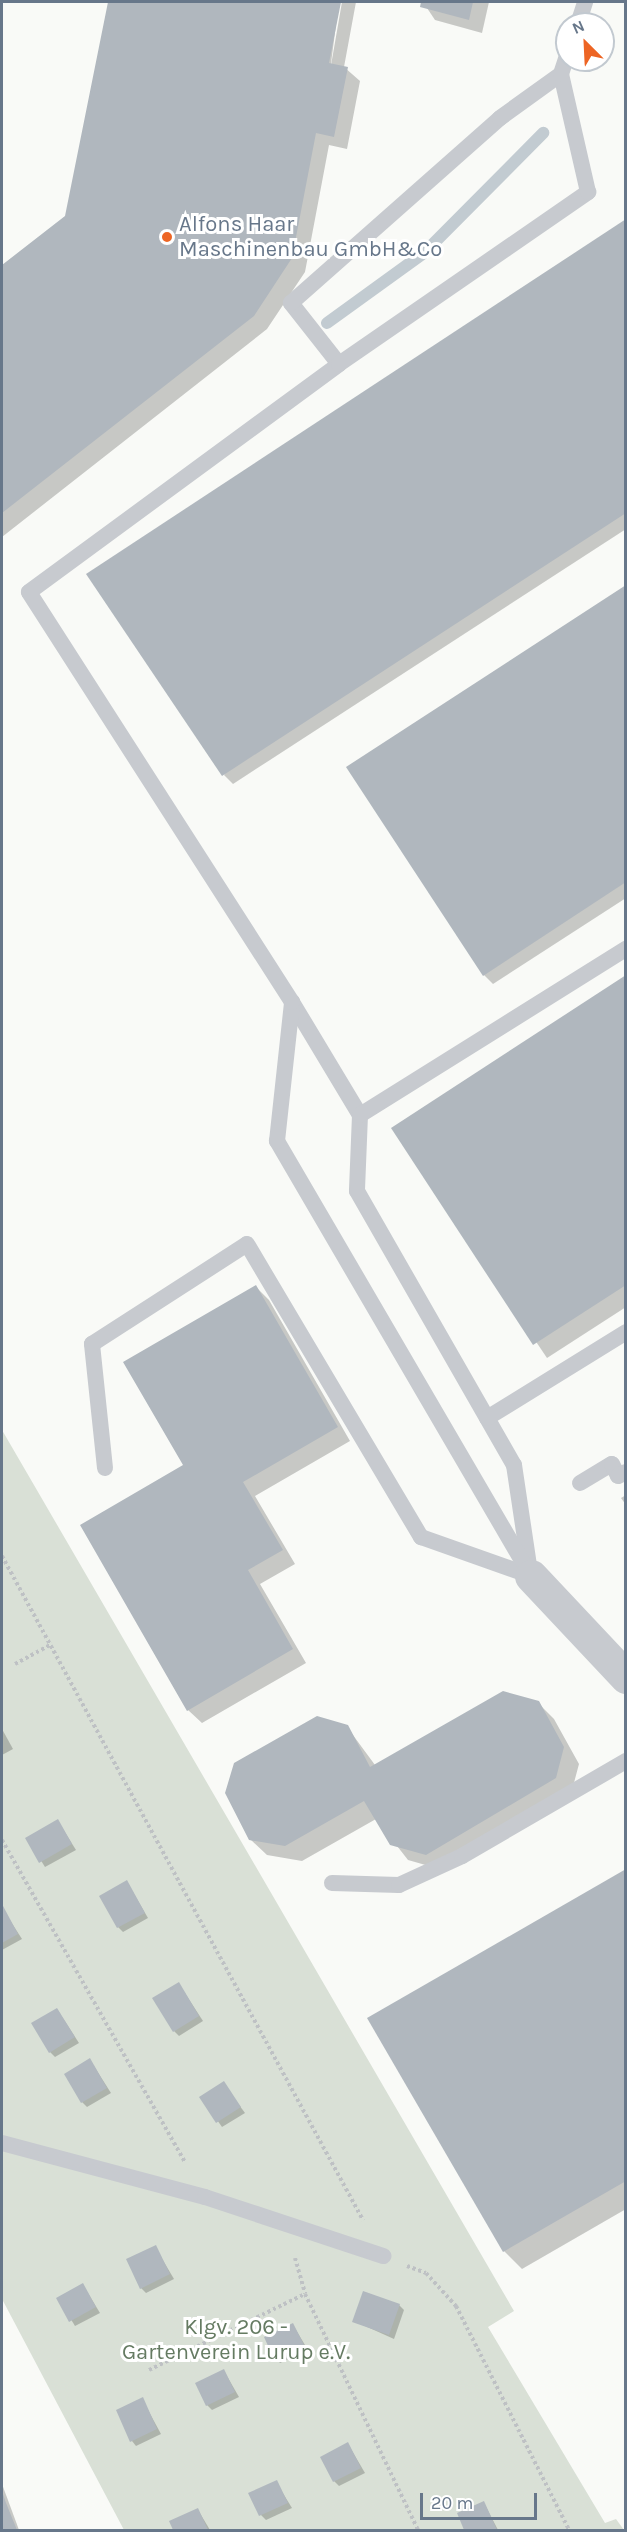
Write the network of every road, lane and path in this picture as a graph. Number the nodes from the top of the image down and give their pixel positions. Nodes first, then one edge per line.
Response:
1 (561, 74) joint
2 (339, 364) junction
3 (626, 949) edge
4 (292, 1002) junction
5 (360, 1115) junction
6 (626, 1332) edge
7 (487, 1418) junction
8 (105, 1468) dead end
9 (626, 1472) edge
10 (580, 1483) dead end
11 (2, 1557) edge
12 (531, 1576) junction
13 (52, 1644) junction
14 (15, 1664) dead end
15 (626, 1677) edge
16 (626, 1761) edge
17 (2, 1840) edge
18 (332, 1883) dead end
19 (2, 2143) edge
20 (205, 2197) junction
21 (286, 2223) junction
22 (383, 2256) junction
23 (304, 2294) junction
24 (148, 2370) dead end
25 (417, 2529) edge
26 (410, 2530) edge
27 (569, 2530) edge

1 - 2 lane
1 - 2 lane
2 - 4 lane
3 - 5 lane
4 - 5 lane
4 - 12 lane
5 - 7 lane
6 - 7 lane
7 - 12 lane
8 - 12 lane
9 - 10 lane
11 - 13 path
12 - 15 street
13 - 14 path
13 - 22 path
16 - 18 lane
17 - 20 path
19 - 20 lane
20 - 21 lane
21 - 22 lane
21 - 23 path
22 - 27 path
23 - 24 path
23 - 25 path
25 - 26 path

